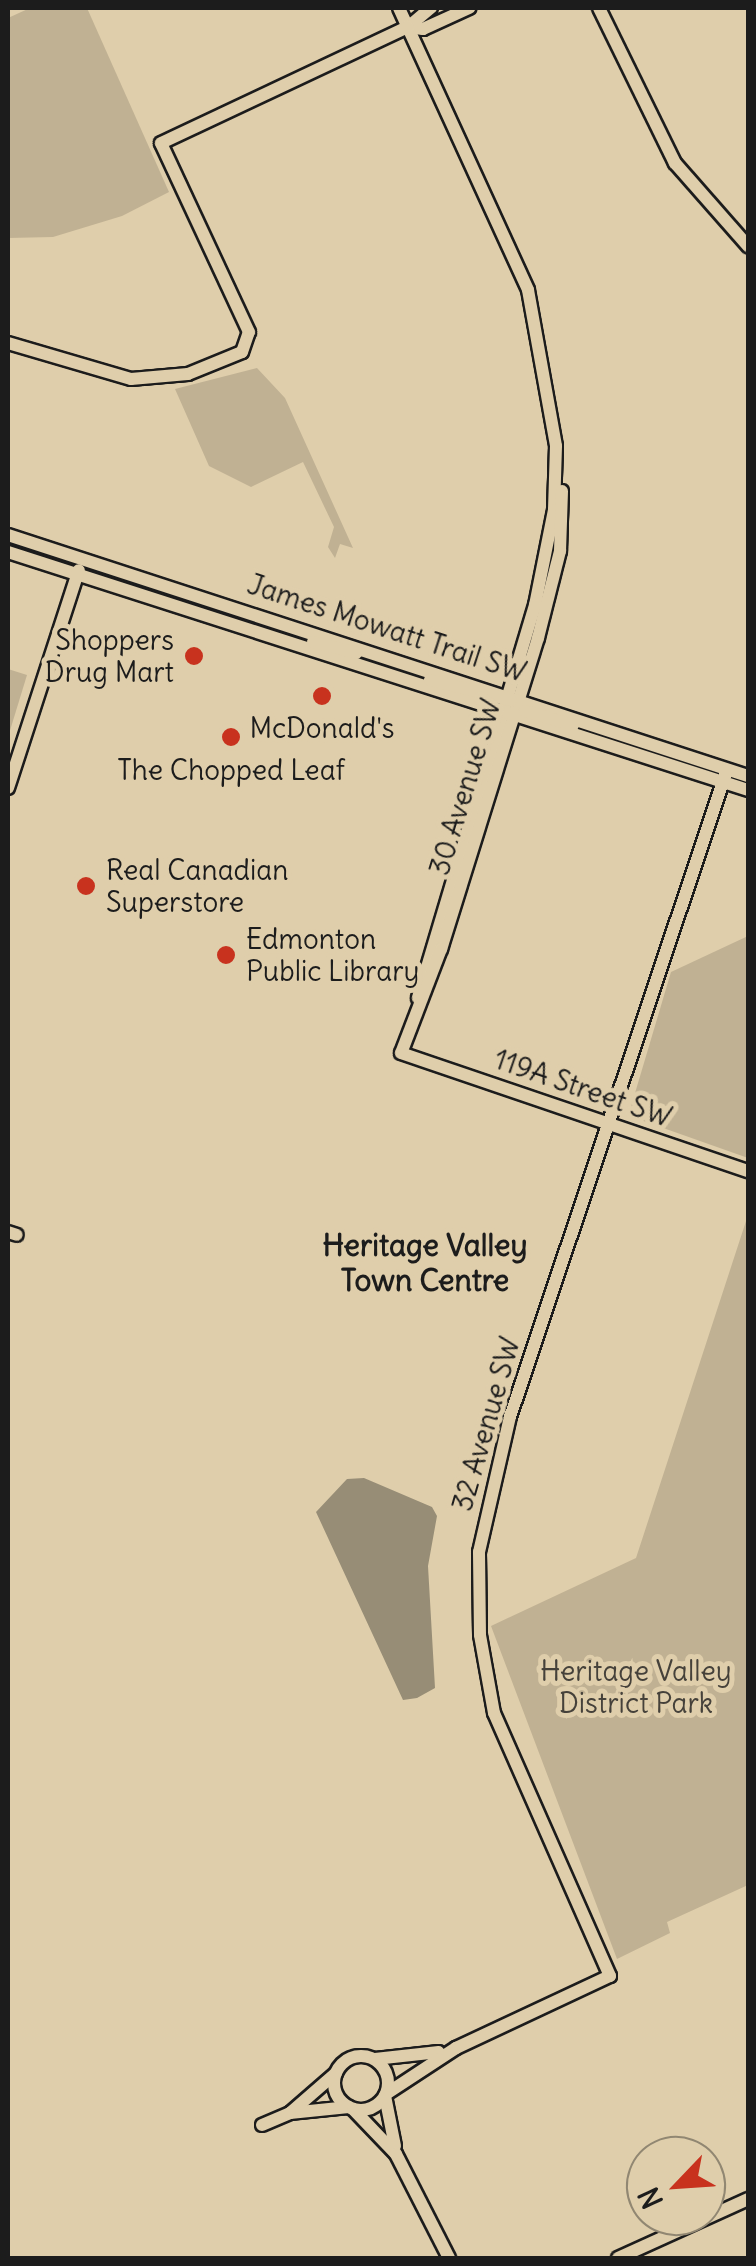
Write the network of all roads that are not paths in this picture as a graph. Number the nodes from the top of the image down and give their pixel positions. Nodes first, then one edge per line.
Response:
1 (399, 8) edge
2 (431, 8) edge
3 (469, 8) edge
4 (600, 8) edge
5 (408, 28) junction
6 (748, 246) edge
7 (8, 343) edge
8 (8, 535) edge
9 (8, 551) edge
10 (83, 558) junction
11 (77, 576) junction
12 (176, 605) junction
13 (301, 626) junction
14 (295, 644) junction
15 (428, 668) junction
16 (510, 705) junction
17 (748, 776) edge
18 (725, 777) junction
19 (8, 788) edge
20 (748, 790) edge
21 (401, 1052) joint
22 (608, 1124) junction
23 (748, 1171) edge
24 (456, 2048) junction
25 (373, 2058) junction
26 (336, 2073) junction
27 (386, 2095) junction
28 (351, 2108) junction
29 (290, 2112) junction
30 (262, 2126) dead end
31 (396, 2154) junction
32 (748, 2199) edge
33 (430, 2226) junction
34 (441, 2258) edge
35 (450, 2258) edge
36 (618, 2258) edge

1 - 5 main road, 30 Avenue SW
2 - 5 main road
3 - 5 main road
4 - 6 main road
5 - 7 main road
5 - 16 main road, 30 Avenue SW
8 - 10 main road, James Mowatt Trail SW
9 - 10 main road
9 - 11 main road, James Mowatt Trail SW
10 - 11 main road
10 - 13 main road, James Mowatt Trail SW
11 - 12 main road, James Mowatt Trail SW
11 - 19 main road
12 - 13 main road
12 - 14 main road, James Mowatt Trail SW
13 - 15 main road, James Mowatt Trail SW
14 - 15 main road
14 - 16 main road, James Mowatt Trail SW
15 - 16 main road, James Mowatt Trail SW
16 - 18 main road, James Mowatt Trail SW
16 - 18 main road, James Mowatt Trail SW
16 - 21 main road, 30 Avenue SW
17 - 18 main road, James Mowatt Trail SW
18 - 20 main road, James Mowatt Trail SW
18 - 22 main road, 32 Avenue SW
21 - 22 main road, 119A Street SW
22 - 23 main road, 119A Street SW
22 - 24 main road, 32 Avenue SW
24 - 25 main road
24 - 27 main road
25 - 26 main road
25 - 27 main road
26 - 28 main road
26 - 29 main road
27 - 28 main road
27 - 31 main road
28 - 29 main road
28 - 31 main road
29 - 30 main road
31 - 33 main road
32 - 36 main road
33 - 34 main road
33 - 35 main road

